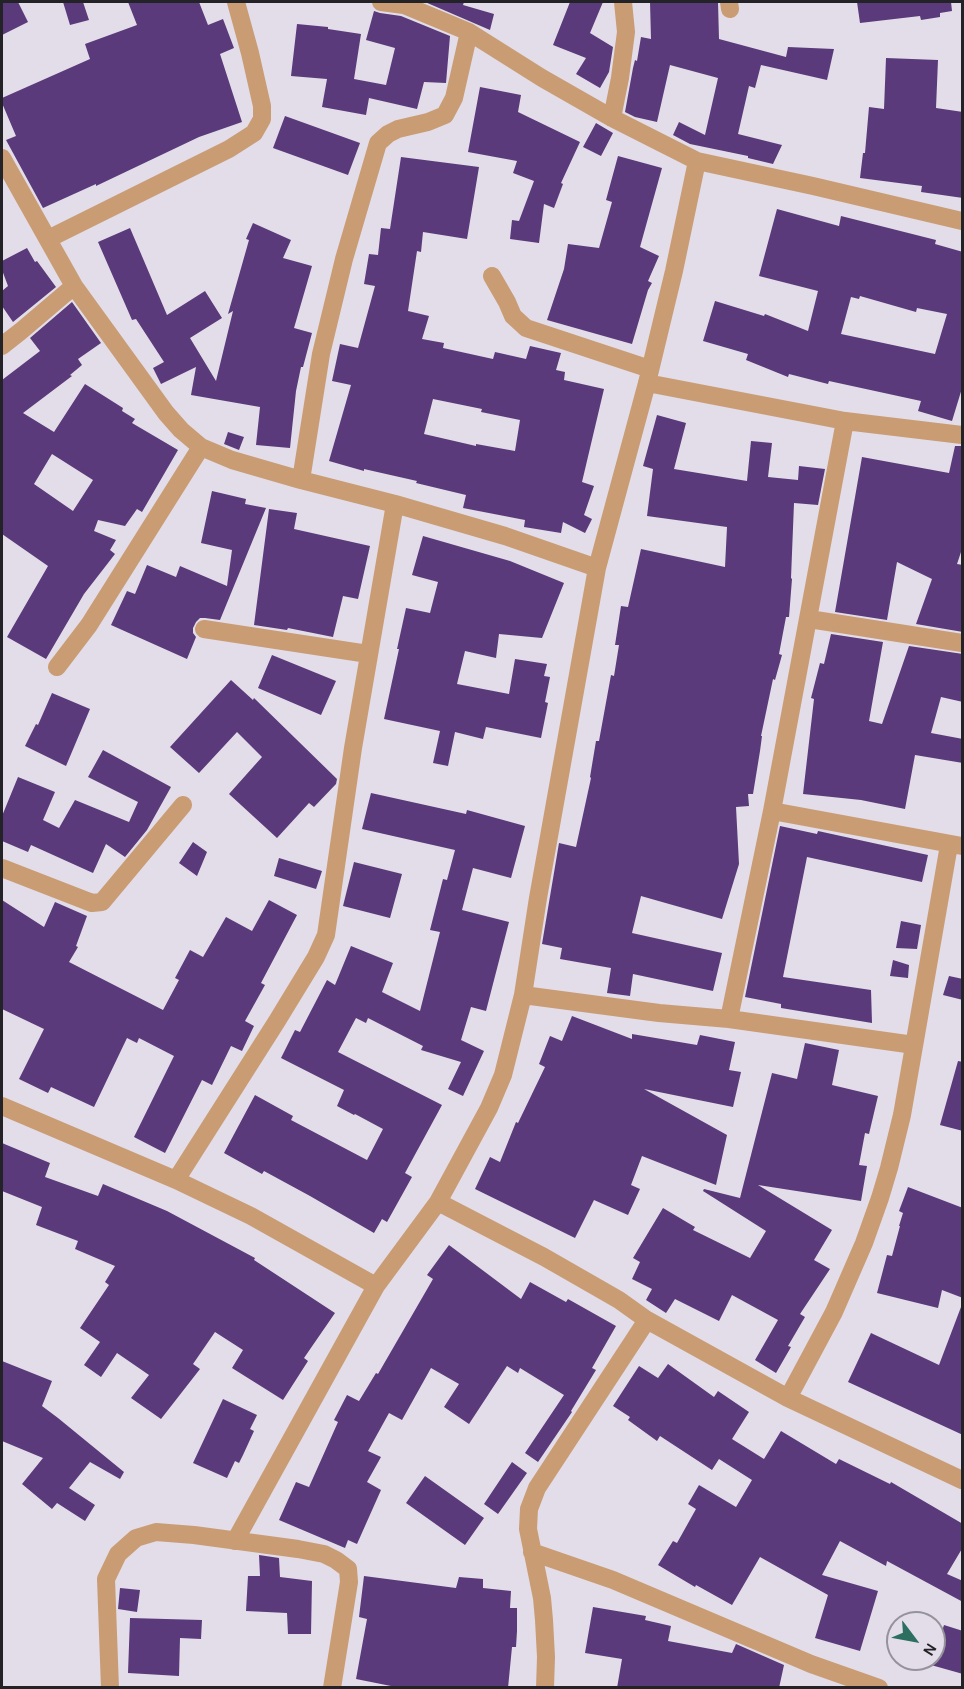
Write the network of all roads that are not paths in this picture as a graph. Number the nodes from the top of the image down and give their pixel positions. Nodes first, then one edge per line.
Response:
1 (236, 2) edge
2 (381, 2) edge
3 (623, 2) edge
4 (468, 32) junction
5 (612, 118) junction
6 (2, 158) edge
7 (697, 161) junction
8 (963, 221) edge
9 (48, 239) junction
10 (492, 276) dead end
11 (74, 286) junction
12 (2, 345) edge
13 (649, 376) junction
14 (845, 421) junction
15 (963, 435) edge
16 (201, 447) junction
17 (301, 480) junction
18 (395, 504) junction
19 (597, 568) junction
20 (809, 619) junction
21 (204, 629) dead end
22 (963, 643) edge
23 (368, 654) junction
24 (57, 667) dead end
25 (183, 805) dead end
26 (772, 811) junction
27 (956, 845) edge
28 (2, 868) edge
29 (523, 995) junction
30 (729, 1019) junction
31 (914, 1046) junction
32 (2, 1106) edge
33 (176, 1180) junction
34 (438, 1203) junction
35 (376, 1286) junction
36 (647, 1320) junction
37 (788, 1398) junction
38 (963, 1480) edge
39 (235, 1541) junction
40 (532, 1552) junction
41 (110, 1688) edge
42 (332, 1688) edge
43 (544, 1688) edge
44 (879, 1688) edge

1 - 9 street
2 - 4 street
3 - 5 street
4 - 5 street
4 - 17 street
5 - 7 street
6 - 9 street
7 - 8 street
7 - 13 street
9 - 11 street
10 - 13 street
11 - 12 street
11 - 16 street
13 - 14 street
13 - 19 street
14 - 15 street
14 - 20 street
16 - 17 street
16 - 24 street
17 - 18 street
18 - 19 street
18 - 23 street
19 - 29 street
20 - 22 street
20 - 26 street
21 - 23 street
23 - 33 street
25 - 28 street
26 - 27 street
26 - 30 street
27 - 31 street
29 - 30 street
29 - 34 street
30 - 31 street
31 - 37 street
32 - 33 street
33 - 35 street
34 - 35 street
34 - 36 street
35 - 39 street
36 - 37 street
36 - 40 street
37 - 38 street
39 - 41 street
39 - 42 street
40 - 43 street
40 - 44 street

